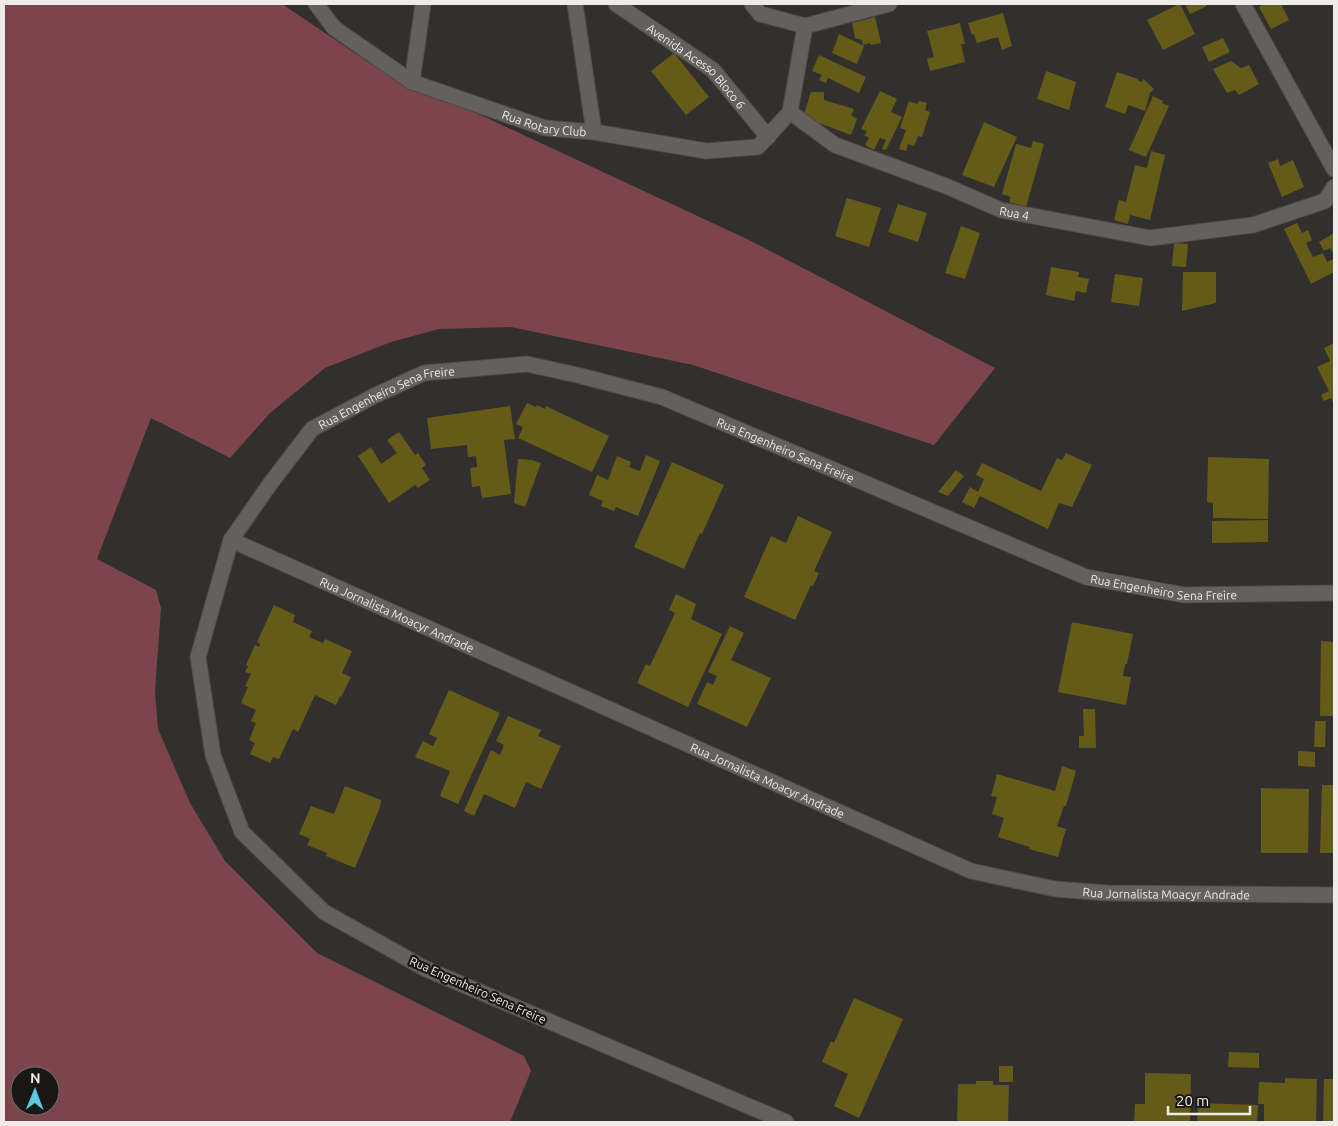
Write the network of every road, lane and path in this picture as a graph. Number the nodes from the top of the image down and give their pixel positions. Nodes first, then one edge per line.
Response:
1 (316, 4) edge
2 (423, 4) edge
3 (575, 4) edge
4 (616, 4) edge
5 (752, 4) edge
6 (889, 4) edge
7 (1243, 4) edge
8 (805, 26) junction
9 (412, 82) junction
10 (790, 112) junction
11 (594, 132) junction
12 (768, 137) junction
13 (1334, 169) edge
14 (1334, 187) edge
15 (230, 540) junction
16 (1334, 593) edge
17 (1334, 895) edge
18 (786, 1122) edge

1 - 9 street, Rua Rotary Club
2 - 9 street
3 - 11 street
4 - 12 street, Avenida Acesso Bloco 6
5 - 8 street
6 - 8 street
7 - 13 street
8 - 10 street
9 - 11 street, Rua Rotary Club
10 - 12 street, Rua Rotary Club
10 - 14 street, Rua 4
11 - 12 street, Rua Rotary Club
15 - 16 street, Rua Engenheiro Sena Freire
15 - 17 street, Rua Jornalista Moacyr Andrade
15 - 18 street, Rua Engenheiro Sena Freire

